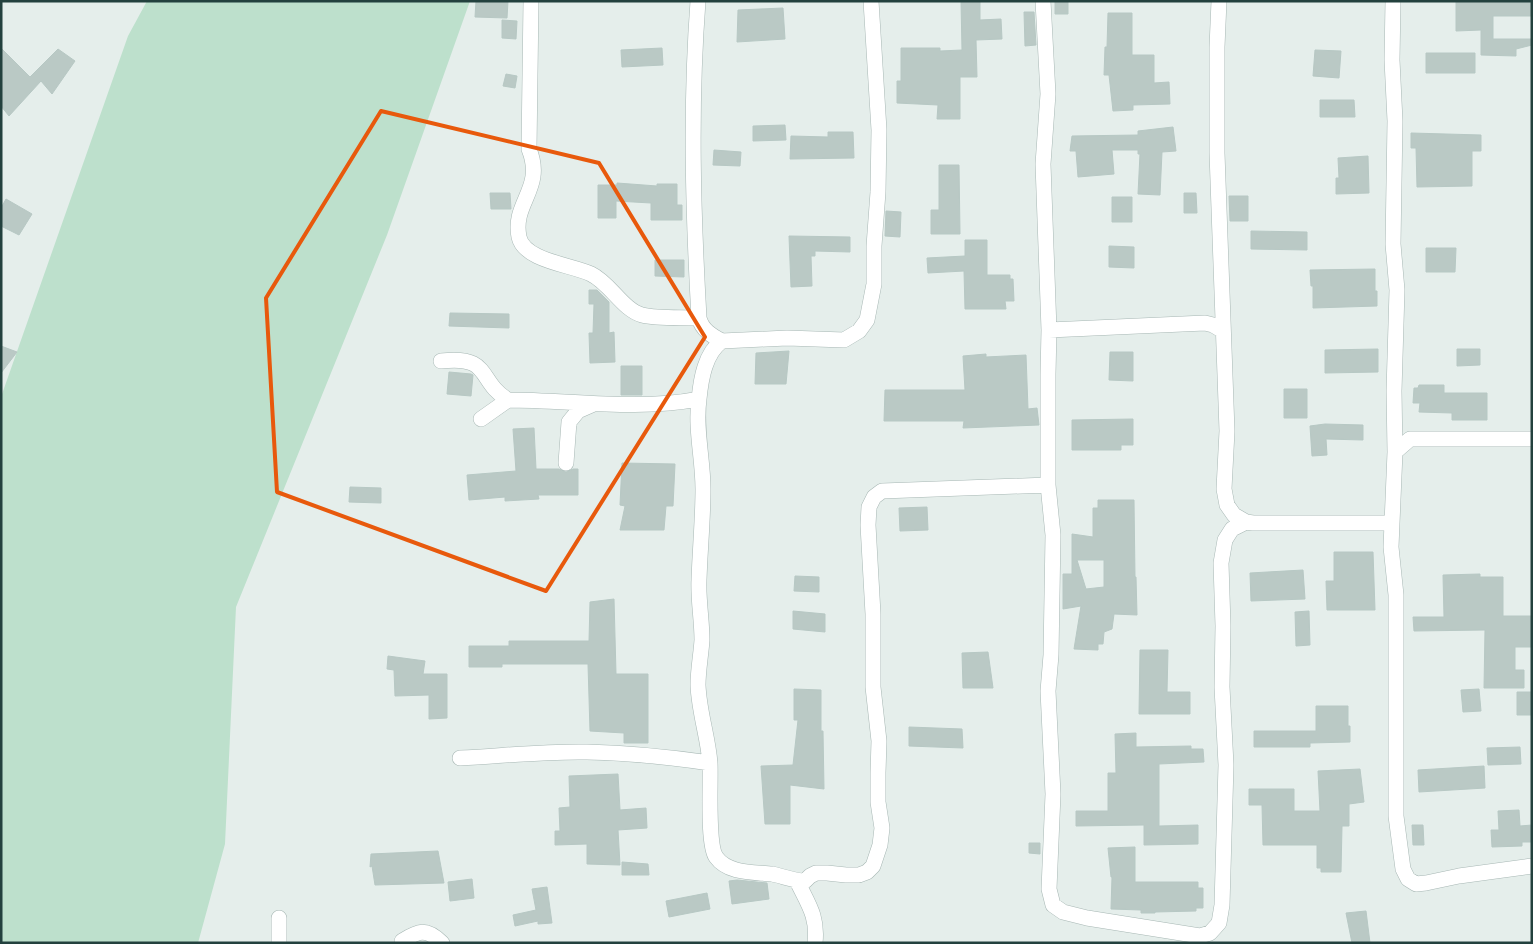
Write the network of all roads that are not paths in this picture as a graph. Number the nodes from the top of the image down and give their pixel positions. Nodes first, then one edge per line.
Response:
1 (531, 1) edge
2 (698, 1) edge
3 (871, 1) edge
4 (1043, 1) edge
5 (1219, 1) edge
6 (1392, 1) edge
7 (699, 318) junction
8 (1049, 330) junction
9 (1223, 331) junction
10 (722, 341) junction
11 (441, 361) dead end
12 (698, 399) junction
13 (508, 400) junction
14 (594, 404) junction
15 (481, 419) dead end
16 (1396, 429) junction
17 (1410, 439) junction
18 (1532, 439) edge
19 (1395, 452) junction
20 (566, 463) dead end
21 (1048, 485) junction
22 (1246, 522) junction
23 (1391, 523) junction
24 (460, 758) dead end
25 (710, 763) junction
26 (1532, 866) edge
27 (797, 881) junction
28 (280, 918) dead end
29 (402, 941) dead end
30 (279, 943) edge
31 (442, 943) edge
32 (815, 943) edge

1 - 7 street
2 - 7 street
3 - 10 street
4 - 8 street
5 - 9 street
6 - 16 street
7 - 10 street
8 - 9 street
8 - 21 street
9 - 22 street
10 - 12 street
11 - 13 street
12 - 14 street
12 - 25 street
13 - 14 street
13 - 15 street
14 - 20 street
16 - 17 street
16 - 19 street
17 - 18 street
17 - 19 street
19 - 23 street
21 - 22 street
21 - 27 street
22 - 23 street
23 - 26 street
24 - 25 street
25 - 27 street
27 - 32 street
28 - 30 street
29 - 31 street

